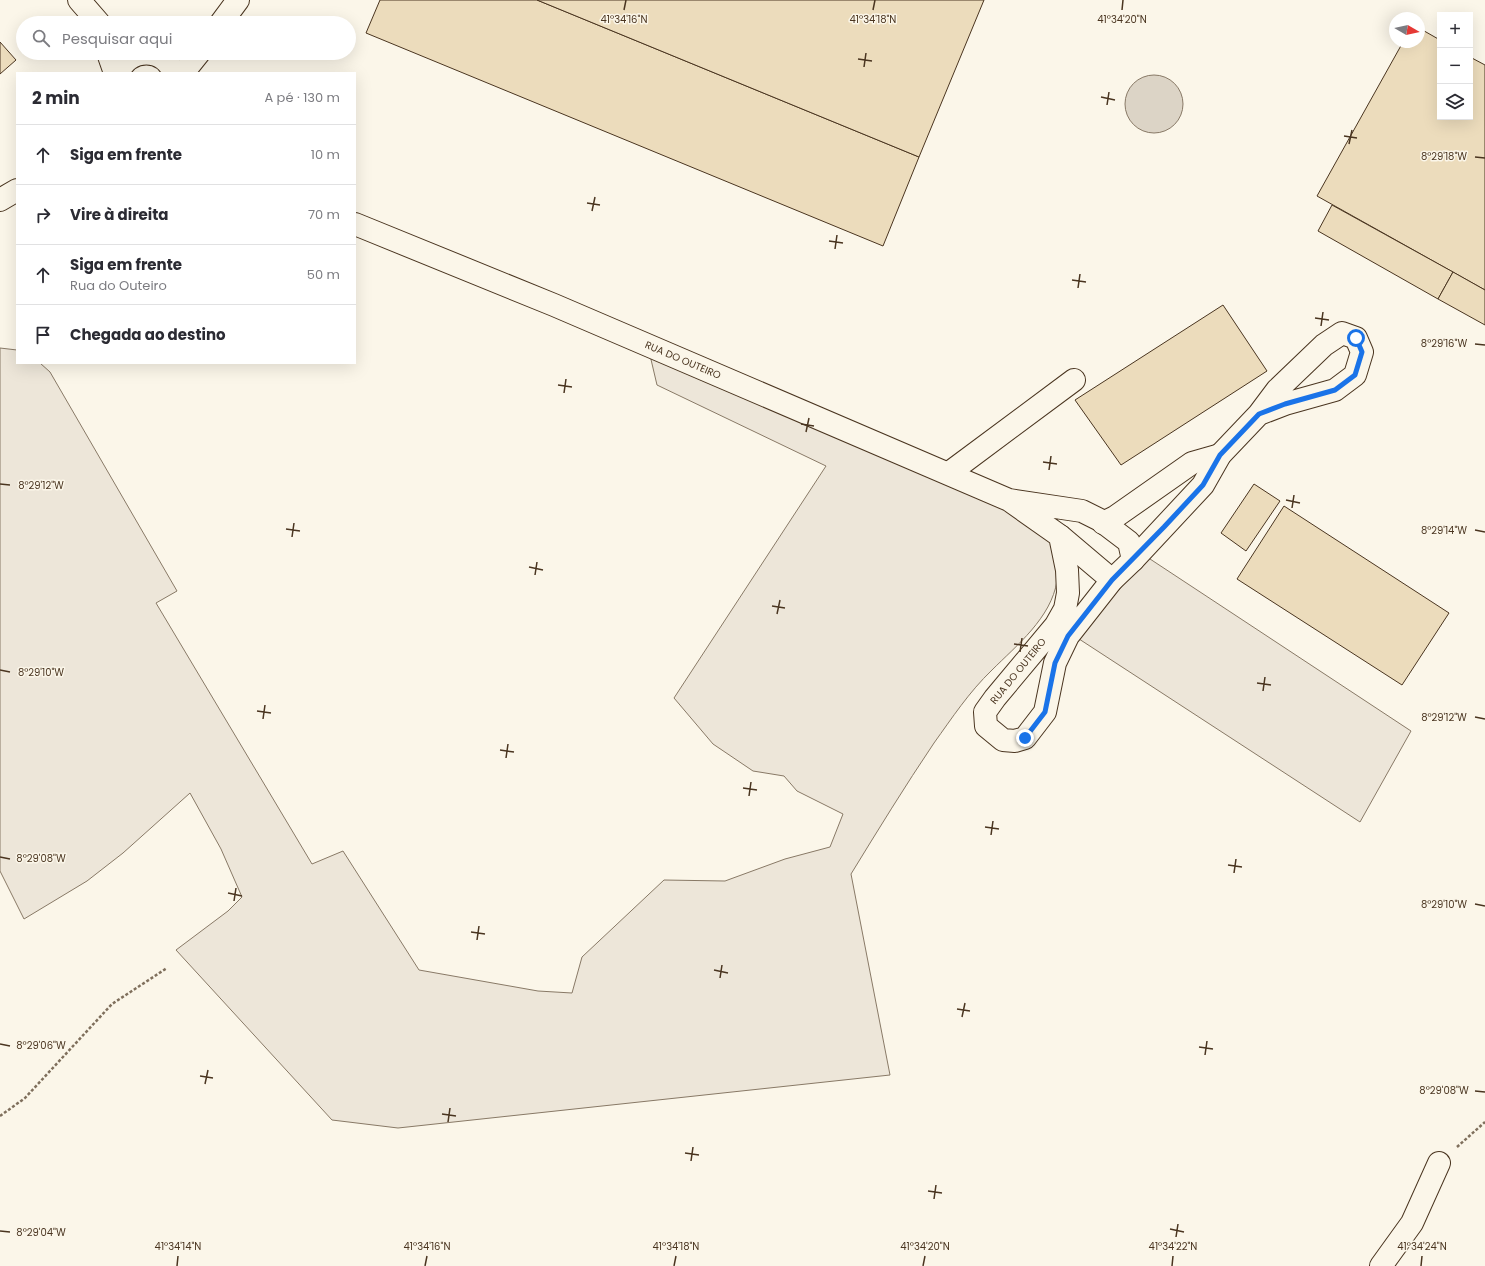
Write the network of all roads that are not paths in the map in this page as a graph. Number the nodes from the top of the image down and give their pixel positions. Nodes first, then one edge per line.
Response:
1 (79, 0) edge
2 (238, 0) edge
3 (93, 16) edge
4 (226, 16) edge
5 (111, 60) edge
6 (127, 60) edge
7 (166, 60) edge
8 (193, 60) edge
9 (117, 72) edge
10 (118, 72) edge
11 (174, 72) edge
12 (184, 72) edge
13 (16, 191) edge
14 (0, 200) edge
15 (356, 224) edge
16 (1074, 380) dead end
17 (1259, 414) dead end
18 (1220, 455) junction
19 (949, 474) junction
20 (1009, 500) junction
21 (1103, 523) junction
22 (1060, 536) junction
23 (1133, 560) junction
24 (1112, 580) junction
25 (1439, 1163) road end
26 (1381, 1266) edge

1 - 3 street
2 - 4 street
5 - 9 street
6 - 10 street
7 - 11 street
8 - 12 street
13 - 14 street
15 - 19 street, RUA DO OUTEIRO
16 - 19 street
17 - 18 street
18 - 21 street
18 - 23 street
19 - 20 street, RUA DO OUTEIRO
20 - 21 street, RUA DO OUTEIRO
20 - 22 street, RUA DO OUTEIRO
21 - 23 street, RUA DO OUTEIRO
22 - 24 street, RUA DO OUTEIRO
22 - 24 street, RUA DO OUTEIRO
23 - 24 street, RUA DO OUTEIRO
25 - 26 street

